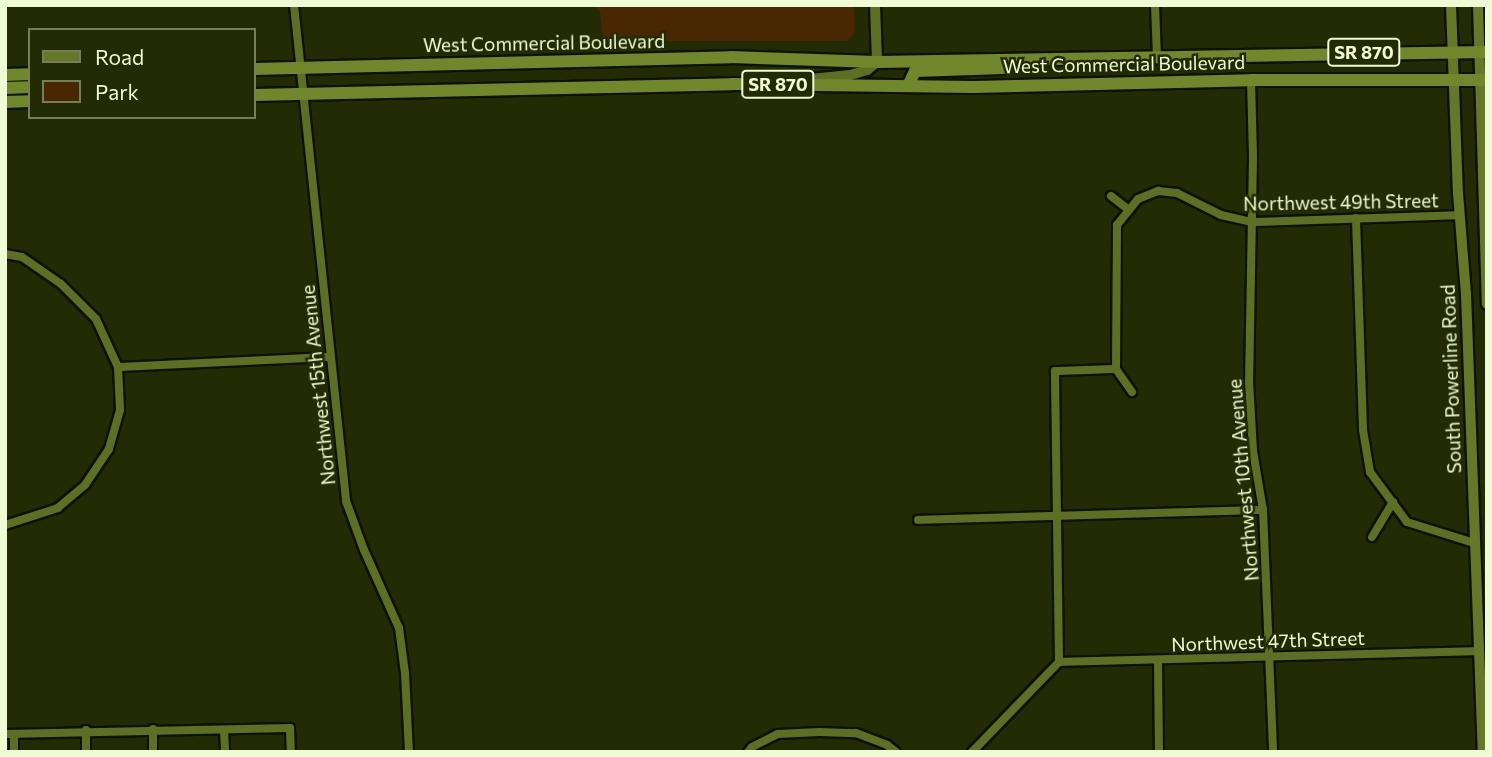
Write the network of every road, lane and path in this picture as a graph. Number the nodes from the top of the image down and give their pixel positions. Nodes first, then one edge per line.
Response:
1 (294, 5) edge
2 (875, 5) edge
3 (1155, 5) edge
4 (1451, 5) edge
5 (1478, 5) edge
6 (1453, 51) junction
7 (1483, 52) edge
8 (1157, 56) junction
9 (1065, 58) junction
10 (877, 62) junction
11 (302, 68) junction
12 (256, 69) edge
13 (28, 74) edge
14 (5, 75) edge
15 (1454, 78) junction
16 (1251, 80) junction
17 (1483, 80) edge
18 (763, 84) junction
19 (908, 86) junction
20 (28, 87) edge
21 (5, 88) edge
22 (305, 94) junction
23 (256, 95) edge
24 (28, 101) edge
25 (5, 102) edge
26 (1111, 196) dead end
27 (1129, 210) junction
28 (1460, 215) junction
29 (1356, 218) junction
30 (1252, 222) junction
31 (5, 246) edge
32 (8, 254) edge
33 (1487, 304) edge
34 (330, 357) junction
35 (118, 367) junction
36 (1116, 369) junction
37 (1132, 392) dead end
38 (1393, 502) junction
39 (1263, 510) junction
40 (1055, 515) junction
41 (918, 520) dead end
42 (5, 525) edge
43 (1372, 537) dead end
44 (1474, 543) junction
45 (1487, 547) edge
46 (1478, 651) junction
47 (1270, 656) junction
48 (1158, 661) junction
49 (1059, 662) junction
50 (153, 729) junction
51 (86, 730) junction
52 (224, 730) junction
53 (10, 734) edge
54 (14, 752) edge
55 (86, 752) edge
56 (153, 752) edge
57 (225, 752) edge
58 (292, 752) edge
59 (409, 752) edge
60 (748, 752) edge
61 (896, 752) edge
62 (972, 752) edge
63 (1159, 752) edge
64 (1273, 752) edge
65 (1483, 752) edge

1 - 11 street, Northwest 15th Avenue
2 - 10 street
3 - 8 street
4 - 6 main road, South Powerline Road
5 - 7 main road, South Powerline Road
6 - 7 highway, West Commercial Boulevard / SR 870
6 - 8 highway, West Commercial Boulevard / SR 870
6 - 15 main road, South Powerline Road
7 - 17 main road, South Powerline Road
8 - 9 highway, West Commercial Boulevard / SR 870
9 - 10 highway, West Commercial Boulevard / SR 870
9 - 19 highway
10 - 11 highway, West Commercial Boulevard / SR 870
10 - 18 street, West Commercial Boulevard
11 - 12 highway, West Commercial Boulevard / SR 870
11 - 22 street, Northwest 15th Avenue
13 - 14 highway
15 - 16 highway, West Commercial Boulevard / SR 870
15 - 17 highway, West Commercial Boulevard / SR 870
15 - 28 main road, South Powerline Road
16 - 19 highway, West Commercial Boulevard / SR 870
16 - 30 street, Northwest 10th Avenue
17 - 33 main road, South Powerline Road
18 - 19 highway, West Commercial Boulevard / SR 870
18 - 22 highway, West Commercial Boulevard / SR 870
20 - 21 highway
22 - 23 highway, West Commercial Boulevard / SR 870
22 - 34 street, Northwest 15th Avenue
24 - 25 highway
26 - 27 street
27 - 30 street, Northwest 49th Street
27 - 36 street, Northwest 49th Street
28 - 29 street, Northwest 49th Street
28 - 44 main road, South Powerline Road
29 - 30 street, Northwest 49th Street
29 - 38 street
30 - 39 street, Northwest 10th Avenue
31 - 32 street
32 - 35 street
34 - 35 street
34 - 59 street, Northwest 15th Avenue
35 - 42 street
36 - 37 street
36 - 40 street
38 - 43 street
38 - 44 street
39 - 40 street
39 - 47 street, Northwest 10th Avenue
40 - 41 street
40 - 49 street
44 - 45 main road
44 - 46 main road, South Powerline Road
46 - 47 street, Northwest 47th Street
46 - 65 main road, South Powerline Road
47 - 48 street, Northwest 47th Street
47 - 64 street, Northwest 10th Avenue
48 - 49 street, Northwest 47th Street
48 - 63 street
49 - 62 street
50 - 51 street
50 - 52 street
50 - 56 street
51 - 53 street
51 - 55 street
52 - 57 street
52 - 58 street
53 - 54 street
60 - 61 street

